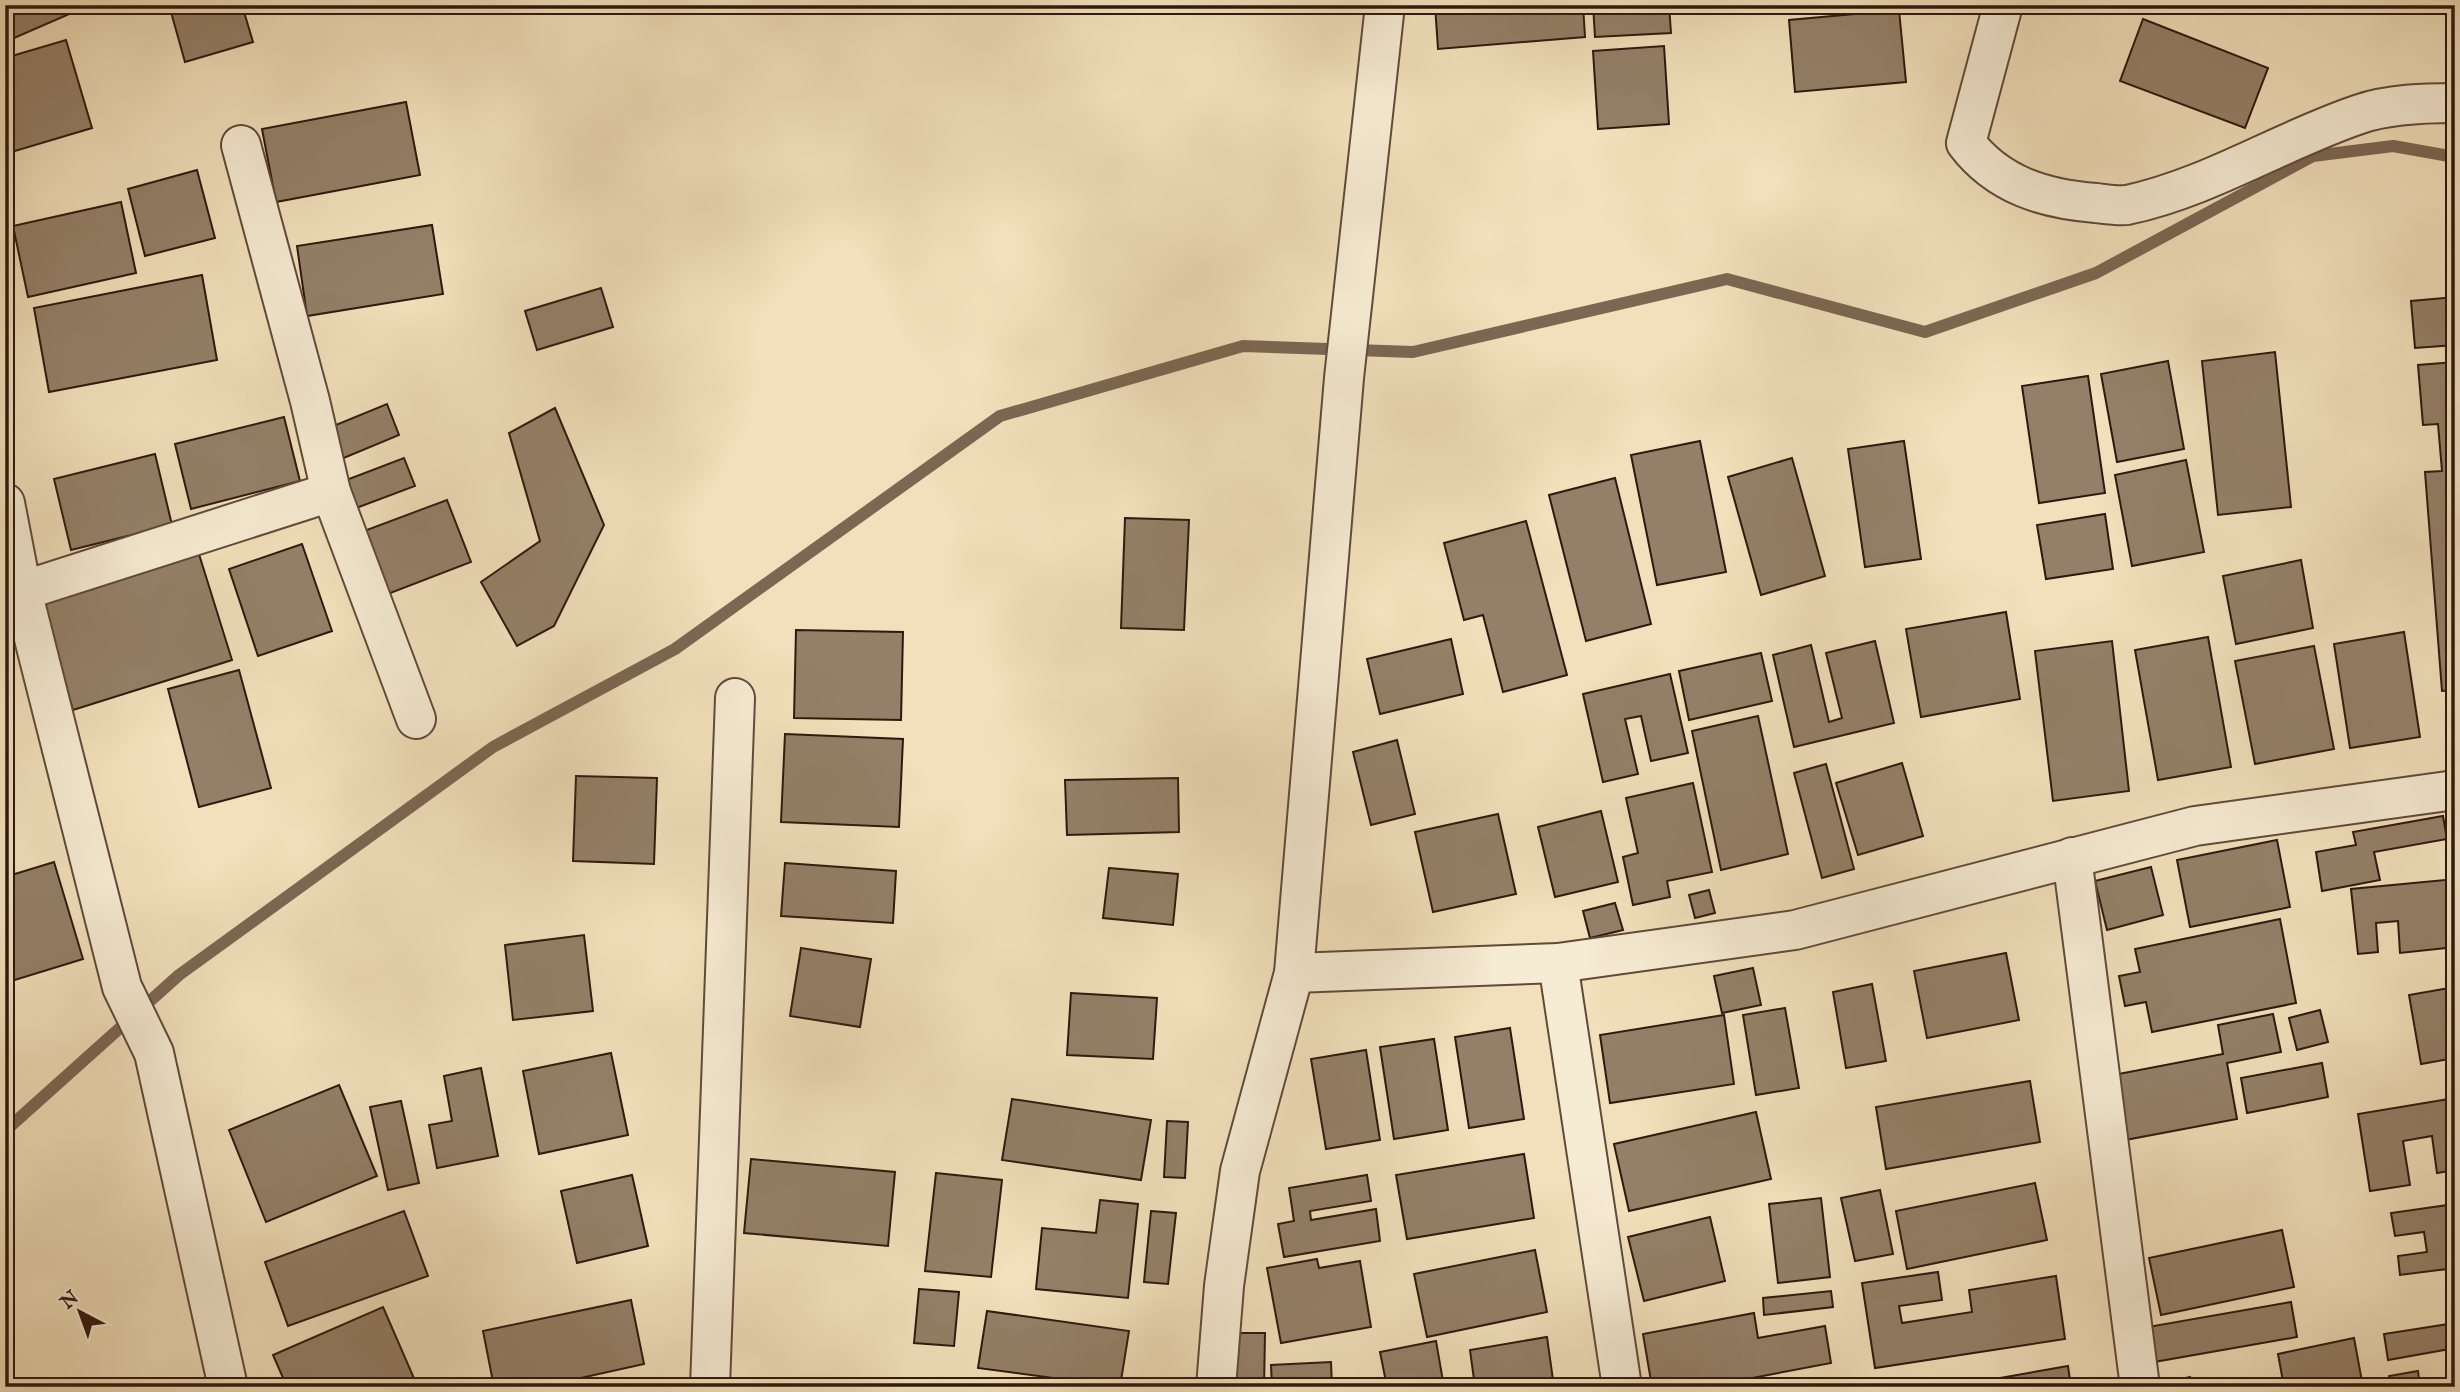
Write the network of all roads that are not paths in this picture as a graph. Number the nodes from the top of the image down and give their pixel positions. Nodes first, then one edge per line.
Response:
1 (1385, 5) edge
2 (2003, 5) edge
3 (2455, 103) edge
4 (241, 145) dead end
5 (331, 492) junction
6 (5, 503) edge
7 (22, 591) junction
8 (736, 698) dead end
9 (416, 719) dead end
10 (2455, 790) edge
11 (2072, 857) junction
12 (1558, 964) junction
13 (1294, 973) junction
14 (228, 1387) edge
15 (710, 1387) edge
16 (1216, 1387) edge
17 (1622, 1387) edge
18 (2140, 1387) edge

1 - 13 street
2 - 3 street
4 - 5 street
5 - 7 street
5 - 9 street
6 - 7 street
7 - 14 street
8 - 15 street
10 - 11 street
11 - 12 street
11 - 18 street
12 - 13 street
12 - 17 street
13 - 16 street

